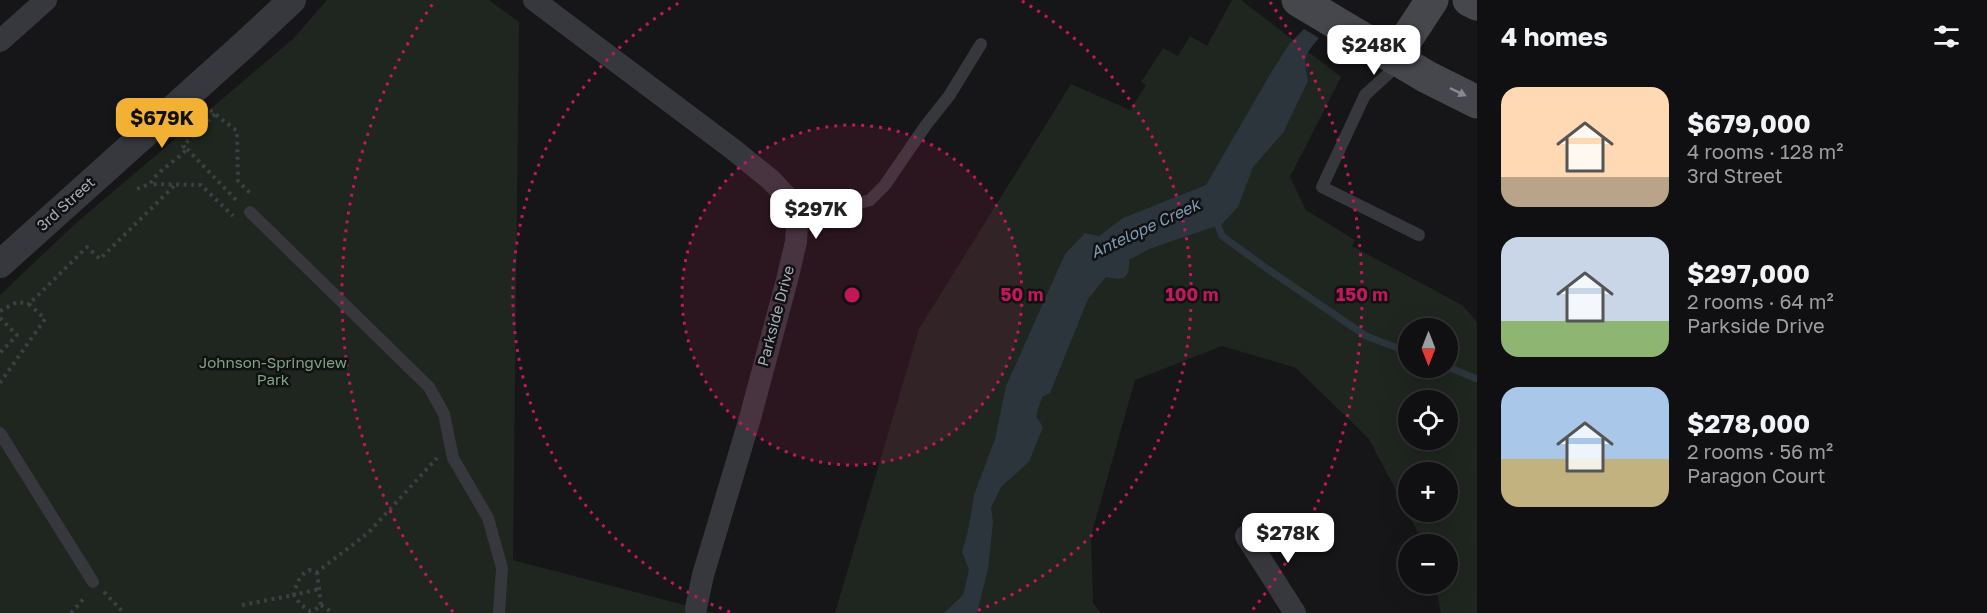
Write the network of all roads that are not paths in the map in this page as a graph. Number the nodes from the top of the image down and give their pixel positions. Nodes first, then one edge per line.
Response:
1 (46, 0) edge
2 (292, 0) edge
3 (534, 0) edge
4 (1298, 0) edge
5 (1432, 0) edge
6 (1469, 0) edge
7 (1477, 4) edge
8 (0, 41) edge
9 (981, 44) dead end
10 (1397, 60) junction
11 (1477, 102) edge
12 (796, 207) junction
13 (250, 213) road end
14 (1419, 235) dead end
15 (0, 264) edge
16 (0, 433) edge
17 (1246, 536) dead end
18 (93, 582) dead end
19 (695, 611) edge
20 (499, 613) edge
21 (1295, 613) edge

1 - 8 street
2 - 15 street, 3rd Street
3 - 12 street
4 - 10 main road
5 - 10 main road
6 - 7 main road
9 - 12 lane
10 -> 11 main road
10 - 14 lane
12 - 19 street, Parkside Drive
13 - 20 lane
16 - 18 lane
17 - 21 street

